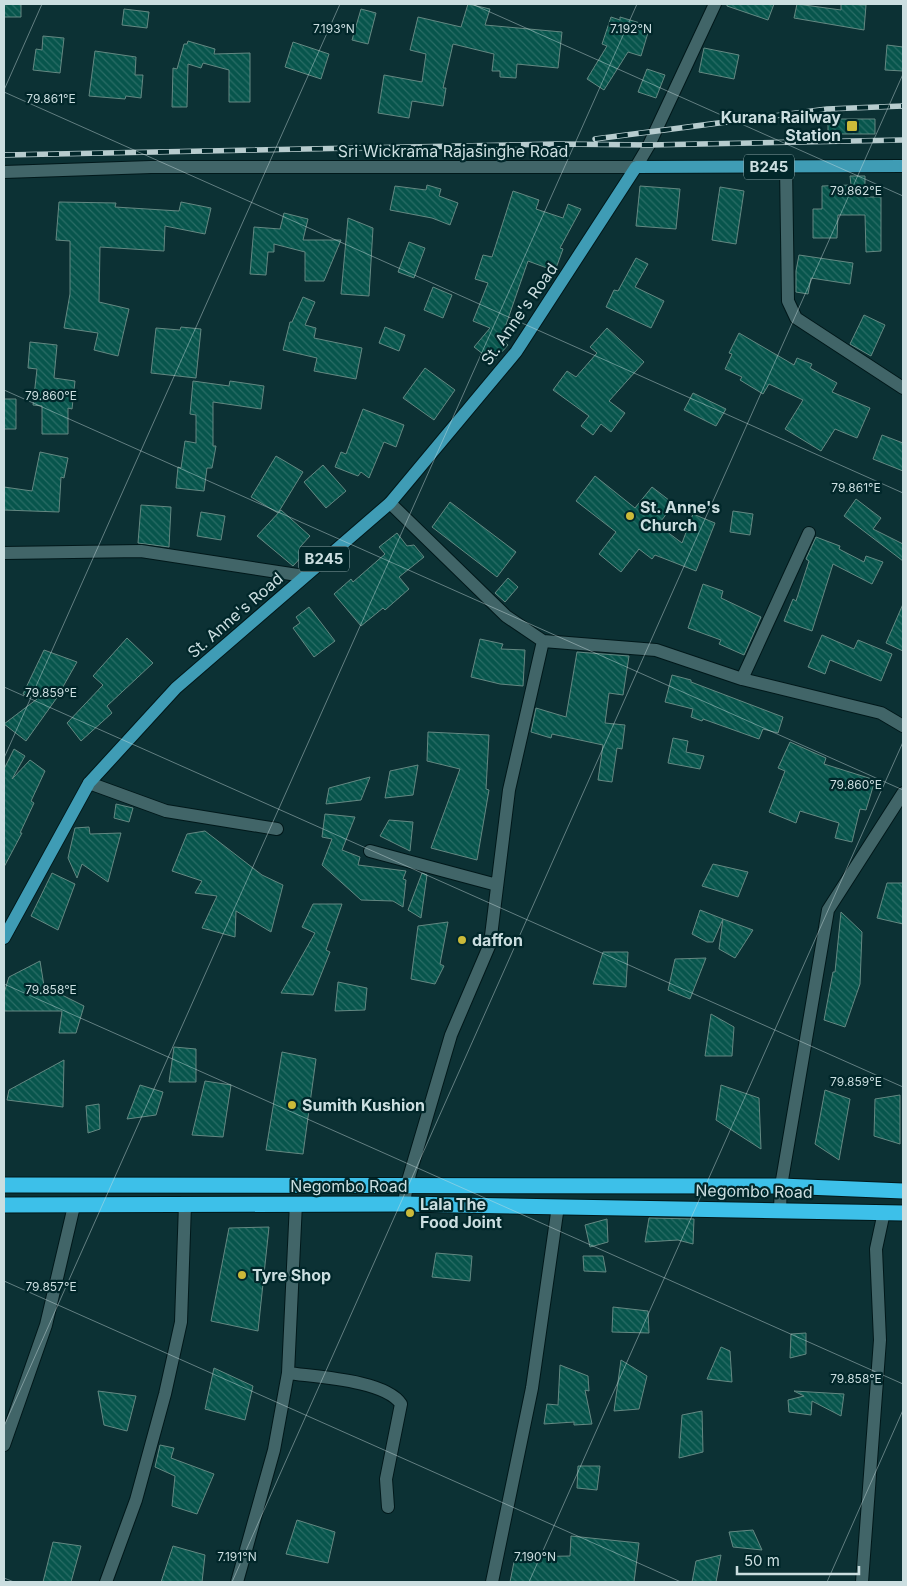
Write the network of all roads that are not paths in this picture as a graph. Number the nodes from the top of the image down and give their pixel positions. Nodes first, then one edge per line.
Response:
1 (715, 4) edge
2 (903, 166) edge
3 (636, 167) junction
4 (786, 167) junction
5 (4, 172) edge
6 (903, 388) edge
7 (390, 503) junction
8 (809, 533) dead end
9 (4, 553) edge
10 (304, 576) junction
11 (543, 641) junction
12 (742, 679) junction
13 (903, 726) edge
14 (89, 783) junction
15 (903, 793) edge
16 (277, 829) dead end
17 (370, 851) dead end
18 (497, 885) junction
19 (4, 938) edge
20 (407, 1184) junction
21 (4, 1185) edge
22 (781, 1186) junction
23 (903, 1191) edge
24 (184, 1204) junction
25 (296, 1204) junction
26 (404, 1204) junction
27 (4, 1205) edge
28 (74, 1206) junction
29 (558, 1206) junction
30 (780, 1209) junction
31 (884, 1212) junction
32 (903, 1213) edge
33 (288, 1373) junction
34 (4, 1445) edge
35 (388, 1507) dead end
36 (106, 1582) edge
37 (237, 1582) edge
38 (492, 1582) edge
39 (862, 1582) edge

1 - 3 street
2 - 4 main road, Sri Wickrama Rajasinghe Road / B245
3 - 4 main road, Sri Wickrama Rajasinghe Road / B245
3 - 5 street, Sri Wickrama Rajasinghe Road
3 - 7 main road, St. Anne's Road / B245
4 - 6 street
7 - 10 main road, St. Anne's Road / B245
7 - 11 street
8 - 12 street
9 - 10 street
10 - 14 main road, St. Anne's Road / B245
11 - 12 street
11 - 18 street
12 - 13 street
14 - 16 street
14 - 19 main road, St. Anne's Road / B245
15 - 22 street
17 - 18 street
18 - 20 street
20 - 21 highway, Negombo Road
20 - 22 highway, Negombo Road
20 - 26 street
22 - 23 highway, Negombo Road
22 - 30 street
24 - 25 highway, Negombo Road
24 - 28 highway, Negombo Road
24 - 36 street
25 - 26 highway, Negombo Road
25 - 33 street
26 - 29 highway, Negombo Road
27 - 28 highway, Negombo Road
28 - 34 street
29 - 30 highway, Negombo Road
29 - 38 street
30 - 31 highway, Negombo Road
31 - 32 highway, Negombo Road
31 - 39 street
33 - 35 street
33 - 37 street

